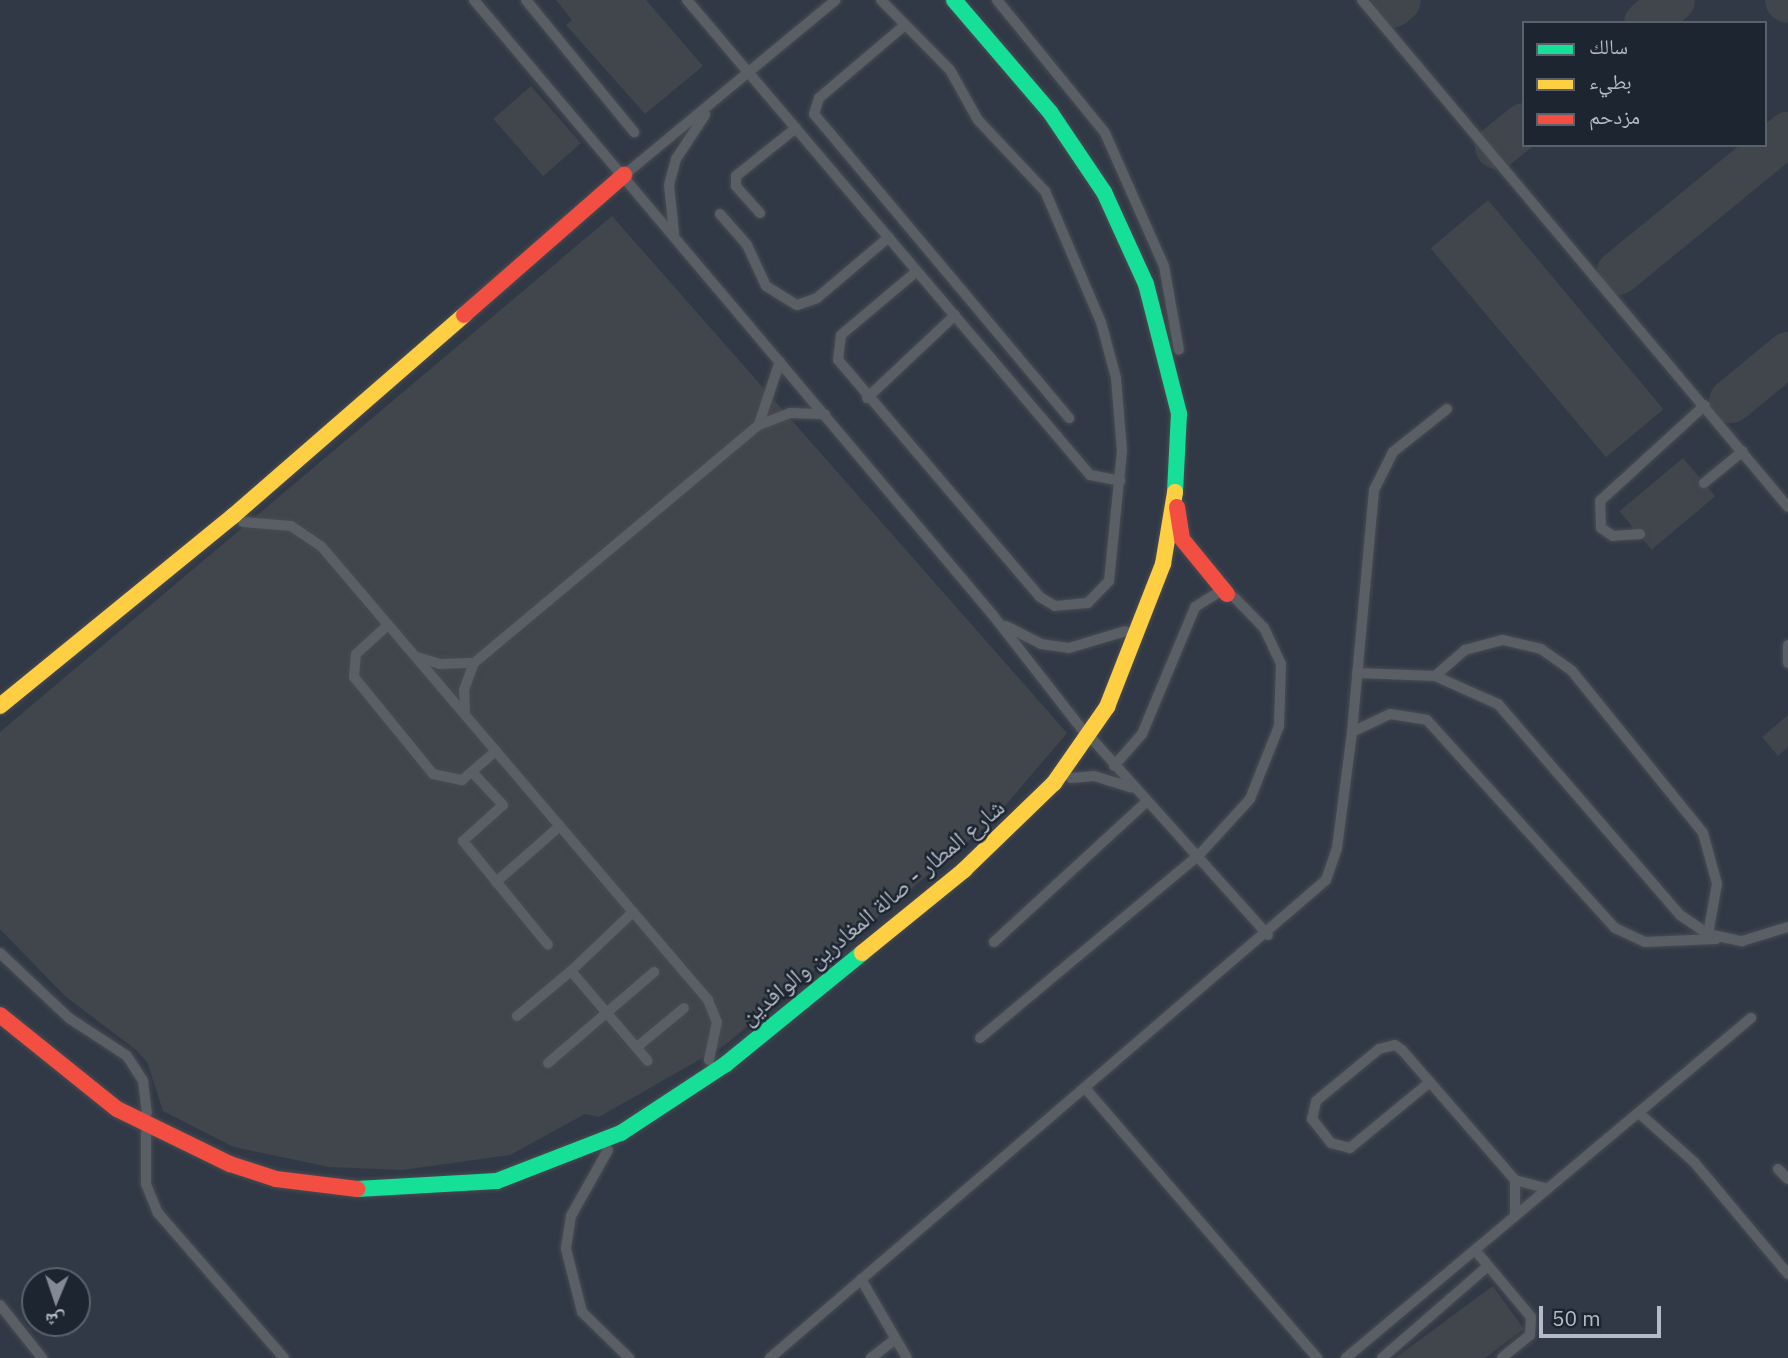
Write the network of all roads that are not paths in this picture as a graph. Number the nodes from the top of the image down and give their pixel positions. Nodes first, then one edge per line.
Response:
1 (474, 0) edge
2 (526, 0) edge
3 (687, 0) edge
4 (836, 0) edge
5 (881, 0) edge
6 (954, 0) edge
7 (998, 0) edge
8 (1362, 0) edge
9 (905, 25) junction
10 (751, 75) junction
11 (712, 105) junction
12 (796, 128) junction
13 (634, 132) dead end
14 (624, 175) junction
15 (760, 213) dead end
16 (720, 214) dead end
17 (676, 237) junction
18 (888, 237) junction
19 (917, 271) junction
20 (955, 315) junction
21 (780, 361) junction
22 (867, 398) junction
23 (1705, 405) junction
24 (1447, 409) dead end
25 (1179, 413) junction
26 (825, 414) junction
27 (1069, 418) dead end
28 (759, 425) junction
29 (1744, 451) junction
30 (1120, 481) junction
31 (1704, 483) dead end
32 (1177, 488) junction
33 (1788, 507) edge
34 (216, 530) junction
35 (1640, 534) dead end
36 (1227, 594) junction
37 (992, 614) junction
38 (1146, 615) junction
39 (388, 625) junction
40 (1788, 645) edge
41 (414, 656) junction
42 (474, 663) junction
43 (1788, 663) edge
44 (1357, 673) junction
45 (1435, 676) junction
46 (0, 706) edge
47 (465, 715) junction
48 (1352, 732) junction
49 (1088, 738) junction
50 (496, 751) junction
51 (1114, 766) junction
52 (473, 773) junction
53 (1054, 783) junction
54 (1134, 788) junction
55 (1146, 802) junction
56 (560, 826) junction
57 (1198, 856) junction
58 (496, 882) junction
59 (633, 912) junction
60 (1788, 927) edge
61 (1707, 934) junction
62 (1268, 935) junction
63 (1724, 938) junction
64 (995, 942) dead end
65 (548, 945) dead end
66 (0, 953) edge
67 (571, 971) junction
68 (654, 972) dead end
69 (684, 1008) dead end
70 (607, 1012) junction
71 (0, 1015) edge
72 (517, 1016) dead end
73 (1751, 1018) dead end
74 (980, 1038) dead end
75 (636, 1047) junction
76 (648, 1061) dead end
77 (548, 1063) dead end
78 (1430, 1082) junction
79 (1085, 1088) junction
80 (687, 1092) junction
81 (1639, 1113) junction
82 (146, 1126) junction
83 (621, 1133) junction
84 (1779, 1169) dead end
85 (1515, 1180) junction
86 (1788, 1180) edge
87 (1548, 1189) junction
88 (1515, 1216) junction
89 (1475, 1250) junction
90 (1489, 1266) junction
91 (1788, 1274) edge
92 (861, 1279) junction
93 (0, 1305) edge
94 (893, 1341) junction
95 (42, 1358) edge
96 (284, 1358) edge
97 (629, 1358) edge
98 (769, 1358) edge
99 (871, 1358) edge
100 (907, 1358) edge
101 (1317, 1358) edge
102 (1346, 1358) edge
103 (1382, 1358) edge
104 (1502, 1358) edge

1 - 14 lane
2 - 13 lane
3 - 10 lane
4 - 10 lane
5 - 9 lane
6 - 25 highway, شارع المطار - صالة المغادرين والوافدين
7 - 25 lane
8 - 23 lane
9 - 27 lane
9 - 30 lane
10 - 11 lane
10 - 12 lane
11 - 14 lane
11 - 17 lane
12 - 15 lane
12 - 18 lane
14 - 17 lane
14 - 34 highway
16 - 18 lane
17 - 21 lane
18 - 19 lane
19 - 20 lane
19 - 22 lane
20 - 22 lane
20 - 30 lane
21 - 26 lane
21 - 28 lane
22 - 30 lane
23 - 29 lane
23 - 35 lane
24 - 44 lane
25 - 32 highway, شارع المطار - صالة المغادرين والوافدين
26 - 28 lane
26 - 37 lane
28 - 42 lane
29 - 31 lane
29 - 33 lane
32 - 36 highway
32 - 38 highway, شارع المطار - صالة المغادرين والوافدين
34 - 39 lane
34 - 46 highway
36 - 51 lane
36 - 57 lane
37 - 38 lane
37 - 49 lane
38 - 49 highway, شارع المطار - صالة المغادرين والوافدين
39 - 41 lane
39 - 52 lane
40 - 43 lane
41 - 42 lane
41 - 47 lane
42 - 47 lane
44 - 45 lane
44 - 48 lane
45 - 61 lane
45 - 61 lane
47 - 50 lane
48 - 62 lane
48 - 63 lane
49 - 51 lane
49 - 53 highway, شارع المطار - صالة المغادرين والوافدين
50 - 52 lane
50 - 56 lane
51 - 54 lane
52 - 58 lane
53 - 54 lane
53 - 80 highway, شارع المطار - صالة المغادرين والوافدين
54 - 55 lane
55 - 57 lane
55 - 64 lane
56 - 58 lane
56 - 59 lane
57 - 62 lane
57 - 74 lane
58 - 65 lane
59 - 67 lane
59 - 80 lane
60 - 63 lane
61 - 63 lane
62 - 79 lane
66 - 82 lane
67 - 70 lane
67 - 72 lane
68 - 70 lane
69 - 75 lane
70 - 75 lane
70 - 77 lane
71 - 82 highway, شارع المطار - صالة المغادرين والوافدين
73 - 81 lane
75 - 76 lane
78 - 78 lane
78 - 85 lane
79 - 92 lane
79 - 101 lane
80 - 83 highway, شارع المطار - صالة المغادرين والوافدين
81 - 87 lane
81 - 91 lane
82 - 83 highway, شارع المطار - صالة المغادرين والوافدين
82 - 96 lane
83 - 97 lane
84 - 86 lane
85 - 87 lane
85 - 88 lane
87 - 88 lane
88 - 89 lane
89 - 90 lane
89 - 102 lane
90 - 103 lane
90 - 104 lane
92 - 94 lane
92 - 98 lane
93 - 95 lane
94 - 99 lane
94 - 100 lane

